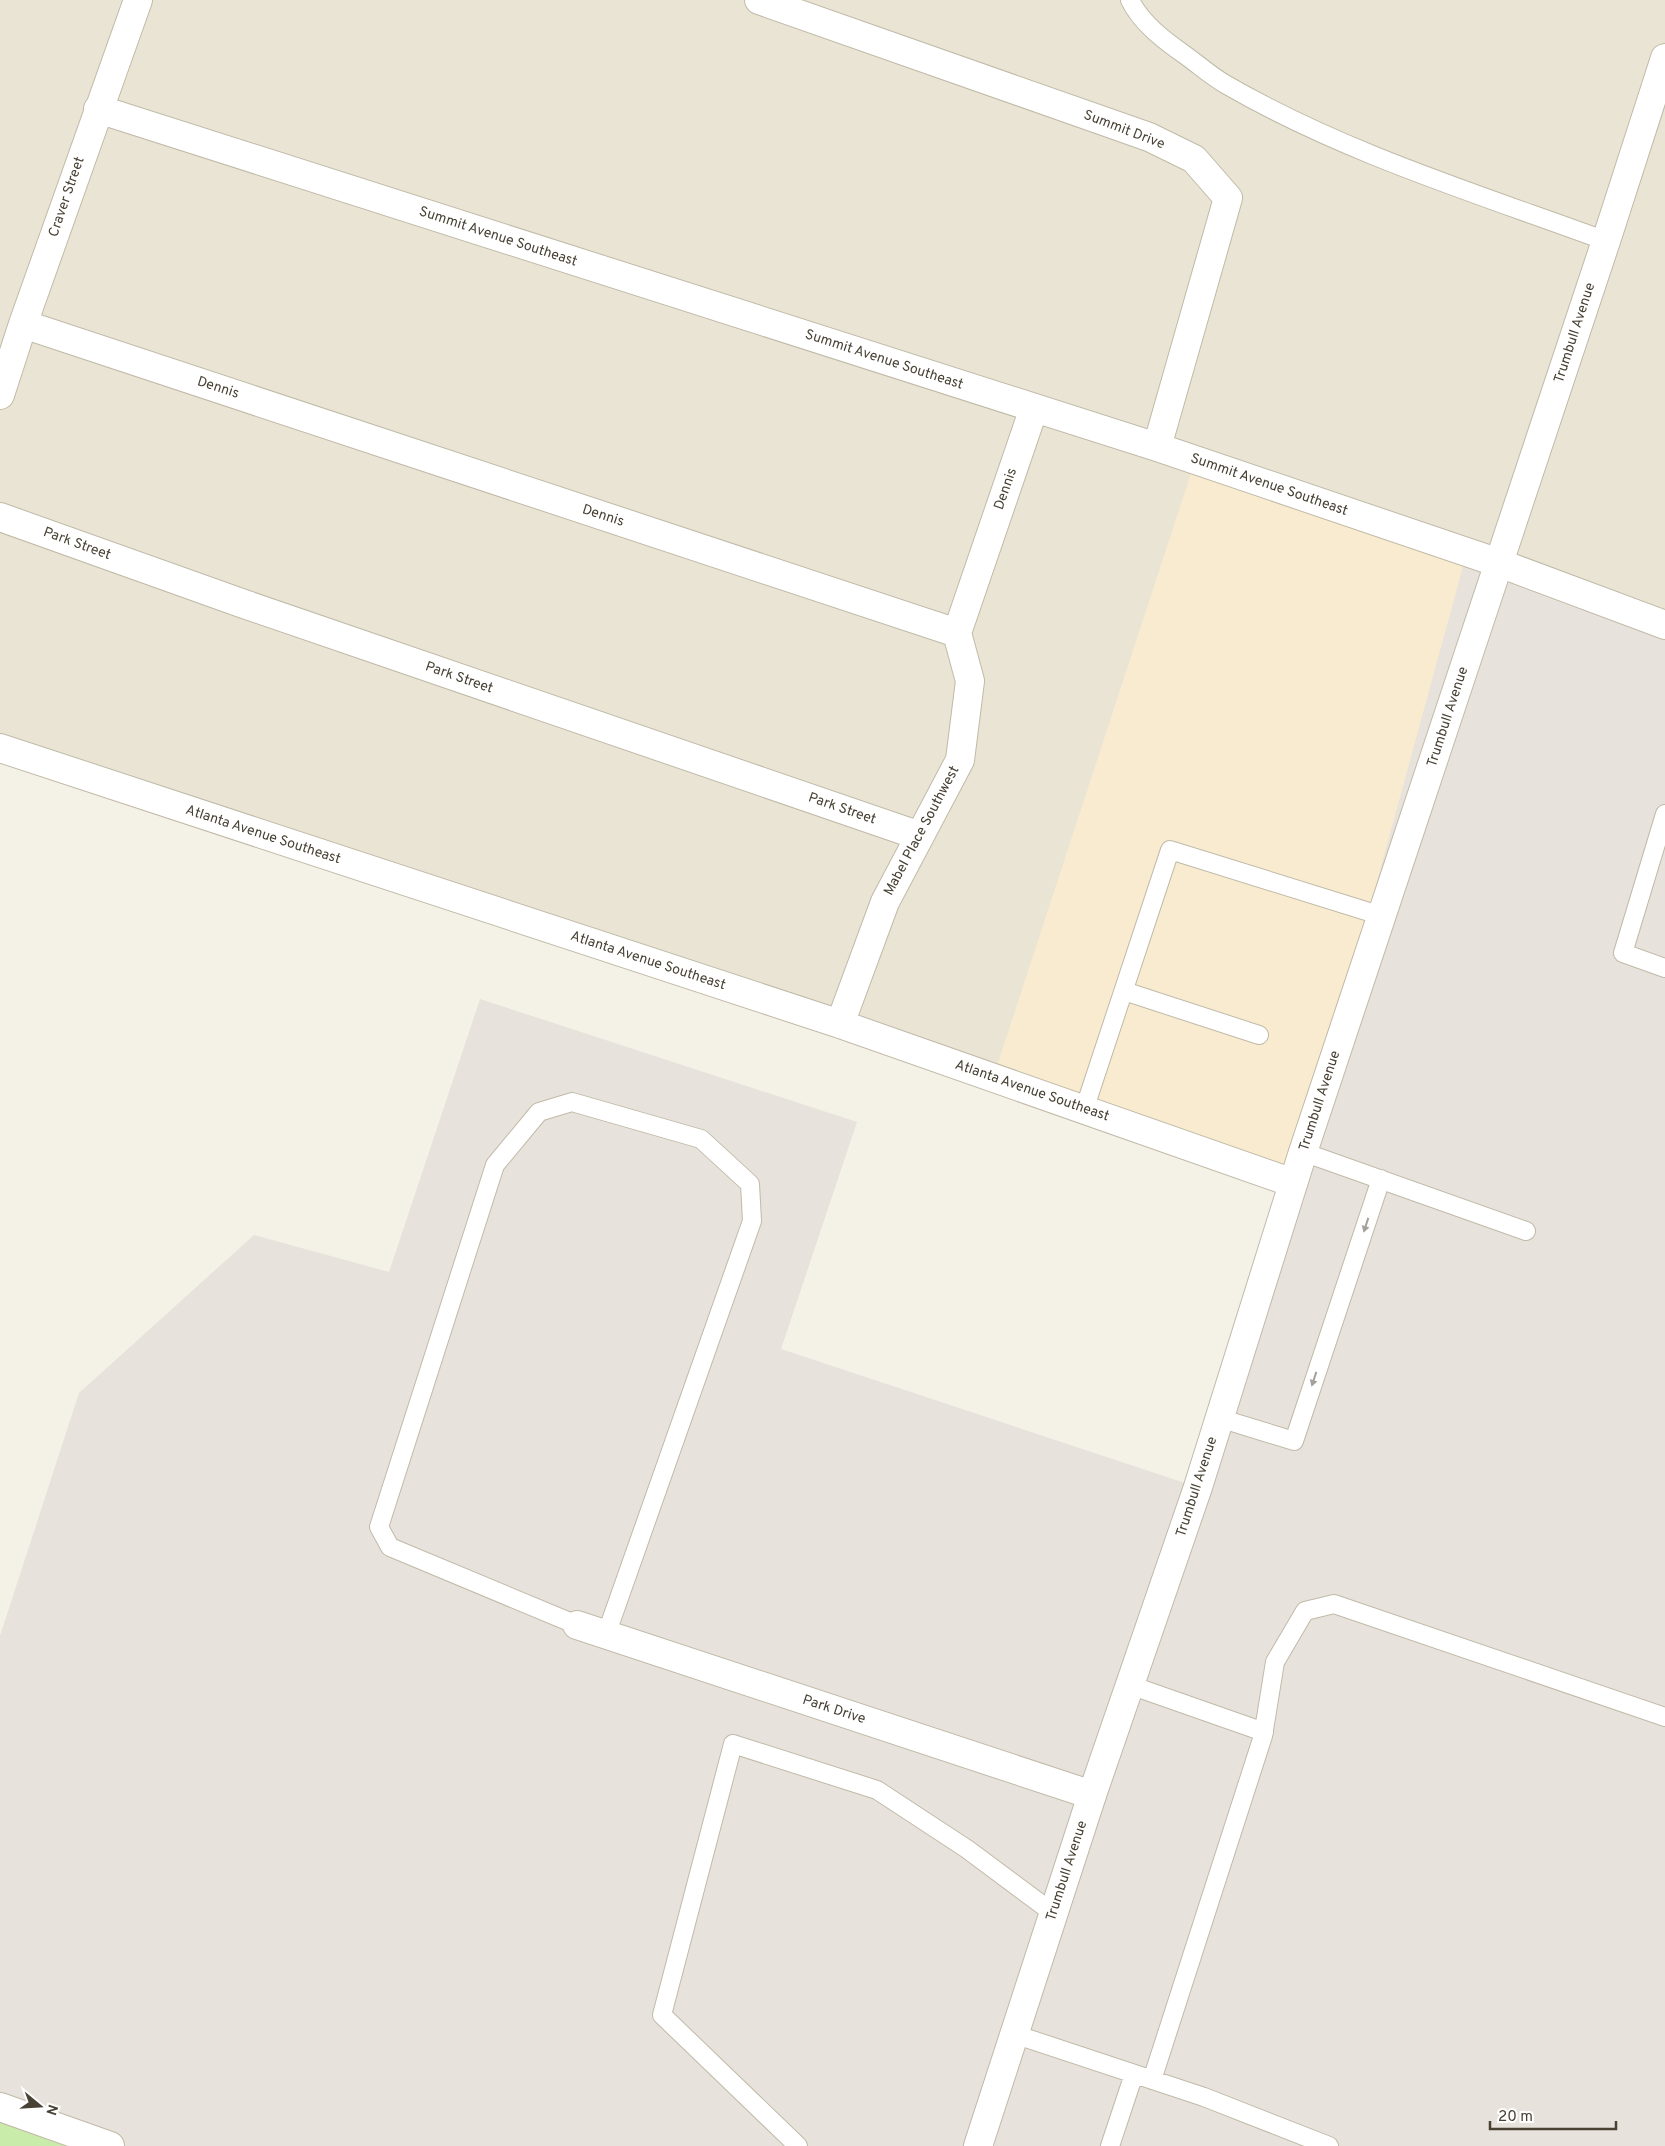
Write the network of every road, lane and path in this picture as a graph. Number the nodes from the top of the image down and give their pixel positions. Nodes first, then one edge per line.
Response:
1 (138, 0) edge
2 (759, 0) edge
3 (1130, 0) edge
4 (1665, 58) edge
5 (98, 109) junction
6 (1606, 241) junction
7 (23, 324) junction
8 (0, 396) edge
9 (1034, 408) junction
10 (1157, 447) junction
11 (0, 517) edge
12 (1499, 563) junction
13 (1665, 625) edge
14 (957, 633) junction
15 (0, 748) edge
16 (1665, 814) edge
17 (920, 836) junction
18 (1382, 916) junction
19 (1665, 968) edge
20 (1124, 991) junction
21 (840, 1024) junction
22 (1260, 1035) dead end
23 (1084, 1110) junction
24 (1303, 1152) junction
25 (1381, 1179) junction
26 (1294, 1183) junction
27 (1526, 1231) dead end
28 (1219, 1418) junction
29 (577, 1625) joint
30 (606, 1635) junction
31 (1130, 1685) junction
32 (1665, 1717) edge
33 (1264, 1732) junction
34 (1092, 1795) junction
35 (1053, 1913) junction
36 (1014, 2034) junction
37 (1134, 2074) junction
38 (1152, 2080) junction
39 (0, 2107) edge
40 (110, 2146) edge
41 (798, 2146) edge
42 (978, 2146) edge
43 (1110, 2146) edge
44 (1329, 2146) edge

1 - 5 street, Craver Street
2 - 10 street, Summit Drive
3 - 6 lane
4 - 6 street, Trumbull Avenue
5 - 7 street, Craver Street
5 - 9 street, Summit Avenue Southeast
6 - 12 street, Trumbull Avenue
7 - 8 street, Craver Street
7 - 14 street, Dennis
9 - 10 street, Summit Avenue Southeast
9 - 14 street, Dennis
10 - 12 street, Summit Avenue Southeast
11 - 17 street, Park Street
12 - 13 street, Summit Avenue Southeast
12 - 18 street, Trumbull Avenue
14 - 17 street, Mabel Place Southwest
15 - 21 street, Atlanta Avenue Southeast
16 - 19 lane
17 - 21 street, Mabel Place Southwest
18 - 20 lane
18 - 24 street, Trumbull Avenue
20 - 22 lane
20 - 23 lane
21 - 23 street, Atlanta Avenue Southeast
23 - 26 street, Atlanta Avenue Southeast
24 - 25 lane
24 - 26 street, Trumbull Avenue
25 - 27 lane
25 -> 28 lane
26 - 28 street, Trumbull Avenue
28 - 31 street, Trumbull Avenue
29 - 30 street, Park Drive
29 - 30 lane
30 - 34 street, Park Drive
31 - 33 lane
31 - 34 street, Trumbull Avenue
32 - 33 lane
33 - 38 lane
34 - 35 street, Trumbull Avenue
35 - 36 street, Trumbull Avenue
35 - 41 lane
36 - 37 lane
36 - 42 street, Trumbull Avenue
37 - 38 lane
37 - 43 lane
38 - 44 lane
39 - 40 street

